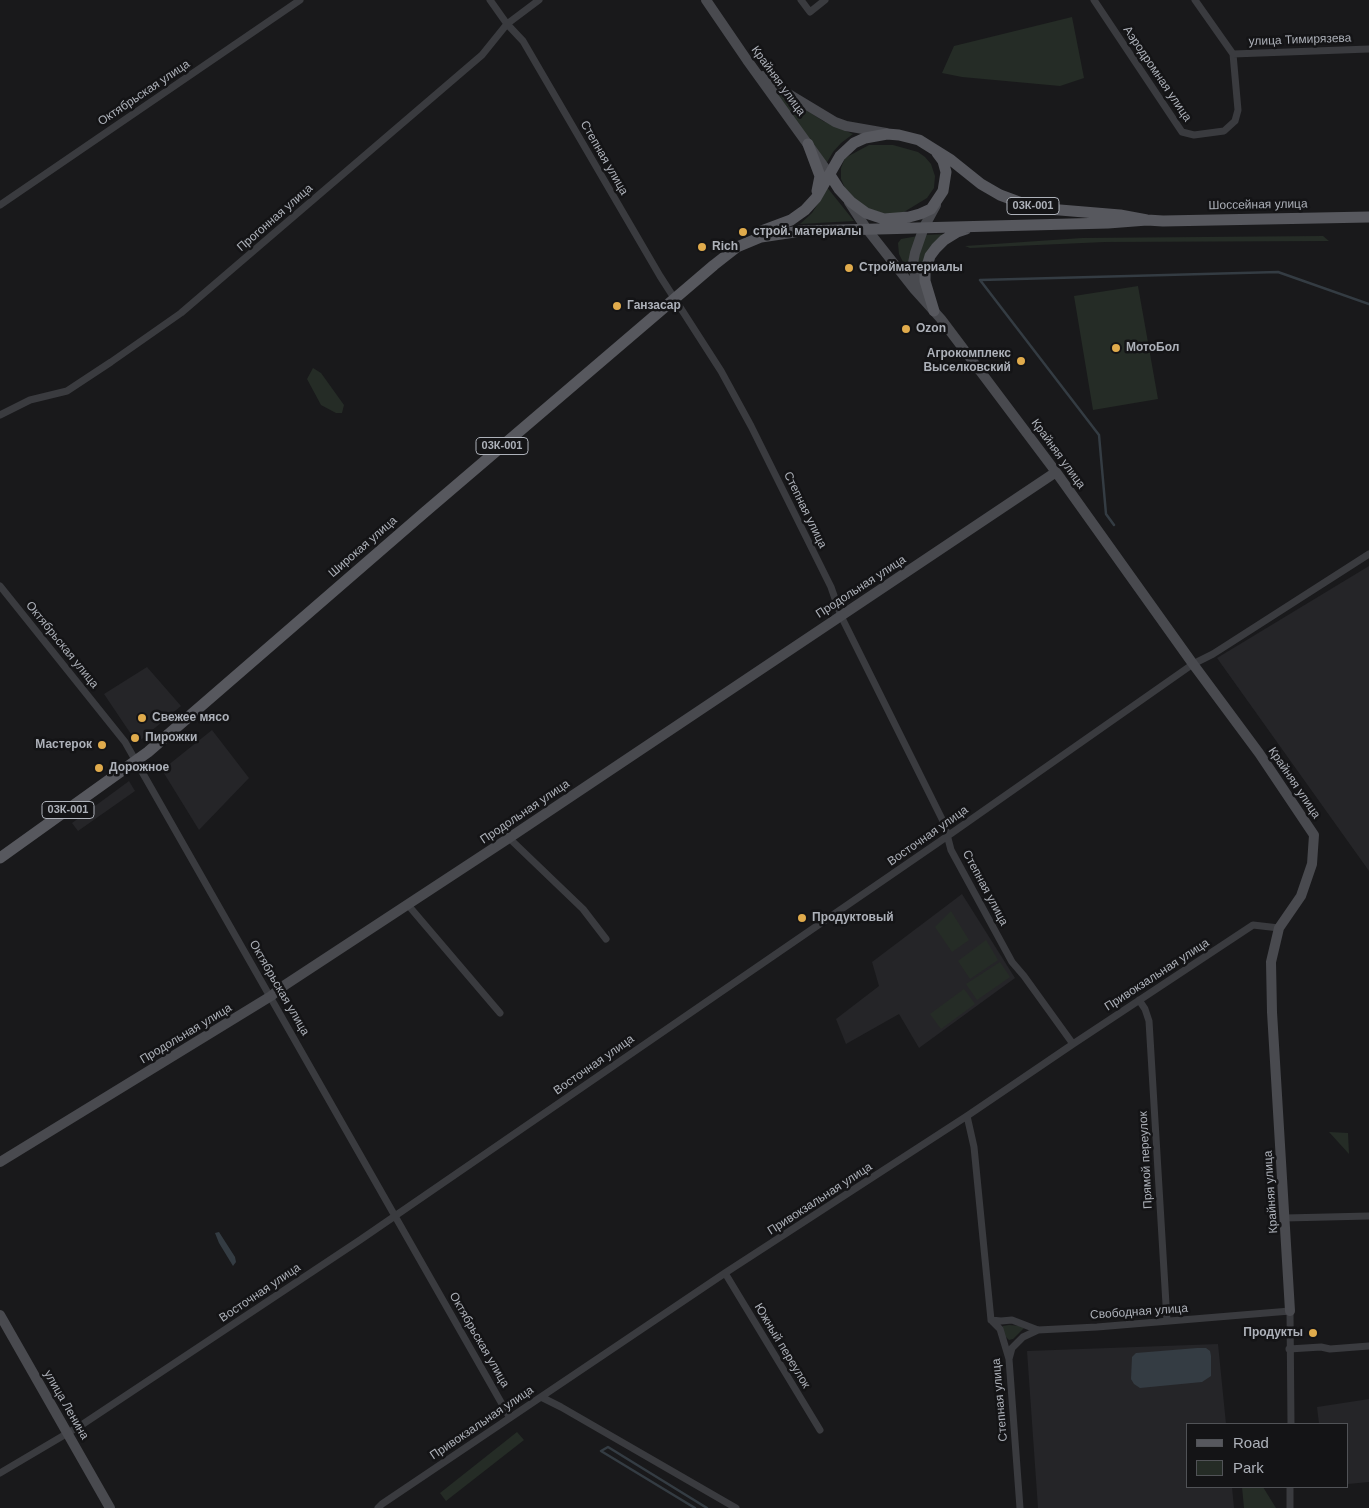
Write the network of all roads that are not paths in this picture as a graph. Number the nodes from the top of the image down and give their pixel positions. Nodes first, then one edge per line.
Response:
1 (300, 0) edge
2 (490, 0) edge
3 (539, 0) edge
4 (706, 0) edge
5 (801, 0) edge
6 (825, 0) edge
7 (1094, 0) edge
8 (1194, 0) edge
9 (507, 24) junction
10 (1369, 49) edge
11 (1233, 54) junction
12 (746, 60) junction
13 (887, 134) junction
14 (808, 144) junction
15 (935, 149) junction
16 (830, 175) junction
17 (839, 189) junction
18 (943, 191) junction
19 (816, 198) junction
20 (0, 205) edge
21 (909, 217) junction
22 (1369, 217) edge
23 (1148, 220) junction
24 (976, 226) junction
25 (924, 227) junction
26 (866, 228) junction
27 (888, 228) junction
28 (738, 247) junction
29 (675, 298) junction
30 (934, 311) junction
31 (0, 414) edge
32 (1056, 472) junction
33 (1369, 554) edge
34 (0, 586) edge
35 (841, 616) junction
36 (1193, 664) junction
37 (136, 762) junction
38 (948, 836) junction
39 (509, 838) junction
40 (0, 858) edge
41 (408, 905) junction
42 (1279, 928) junction
43 (606, 939) dead end
44 (271, 996) junction
45 (1139, 1000) junction
46 (500, 1013) dead end
47 (1073, 1044) junction
48 (967, 1116) junction
49 (0, 1162) edge
50 (395, 1216) junction
51 (1369, 1216) edge
52 (1285, 1218) junction
53 (725, 1274) junction
54 (1290, 1311) junction
55 (0, 1315) edge
56 (991, 1320) junction
57 (1167, 1321) junction
58 (1038, 1330) junction
59 (1369, 1346) edge
60 (1290, 1349) junction
61 (1009, 1359) junction
62 (541, 1397) junction
63 (510, 1418) junction
64 (1291, 1423) edge
65 (820, 1430) dead end
66 (68, 1434) junction
67 (0, 1473) edge
68 (1290, 1488) edge
69 (110, 1508) edge
70 (378, 1508) edge
71 (736, 1508) edge
72 (1020, 1508) edge
73 (1290, 1508) edge

1 - 20 street, Октябрьская улица
2 - 9 street, Степная улица
3 - 9 street, Прогонная улица
4 - 12 street, Крайняя улица
5 - 6 street
7 - 11 street, Аэродромная улица
8 - 11 street
9 - 29 street, Степная улица
9 - 31 street, Прогонная улица
10 - 11 street, улица Тимирязева
12 - 13 street, 03К-001
12 - 14 street, Крайняя улица
13 - 15 main road, 03К-001
13 - 16 main road, 03К-001
14 - 16 street, Крайняя улица
14 - 19 main road
15 - 18 main road
15 - 23 main road, 03К-001
16 - 17 main road
16 - 19 main road, 03К-001
17 - 21 main road
17 - 26 street
18 - 21 main road
18 - 25 street
19 - 28 main road, 03К-001
21 - 27 main road
22 - 23 main road, Шоссейная улица / 03К-001
23 - 24 main road, 03К-001
24 - 25 main road, 03К-001
24 - 30 main road, 03К-001
25 - 27 main road, 03К-001
25 - 30 street
26 - 27 main road, 03К-001
26 - 28 main road, 03К-001
26 - 30 street
28 - 29 main road, Широкая улица / 03К-001
29 - 35 street, Степная улица
29 - 37 main road, Широкая улица / 03К-001
30 - 32 street, Крайняя улица
32 - 35 street, Продольная улица
32 - 36 street, Крайняя улица
33 - 36 street, Восточная улица
34 - 37 street, Октябрьская улица
35 - 38 street, Степная улица
35 - 39 street, Продольная улица
36 - 38 street, Восточная улица
36 - 42 street, Крайняя улица
37 - 40 main road, Широкая улица / 03К-001
37 - 44 street, Октябрьская улица
38 - 47 street, Степная улица
38 - 50 street, Восточная улица
39 - 41 street, Продольная улица
39 - 43 street
41 - 44 street, Продольная улица
41 - 46 street
42 - 45 street, Привокзальная улица
42 - 52 street, Крайняя улица
44 - 49 street, Продольная улица
44 - 50 street, Октябрьская улица
45 - 47 street, Привокзальная улица
45 - 57 street, Прямой переулок
47 - 48 street, Привокзальная улица
48 - 53 street, Привокзальная улица
48 - 56 street, Степная улица
50 - 63 street, Октябрьская улица
50 - 66 street, Восточная улица
51 - 52 street
52 - 54 street, Крайняя улица
53 - 62 street, Привокзальная улица
53 - 65 street, Южный переулок
54 - 57 street, Свободная улица
54 - 60 street, Крайняя улица
55 - 66 street, улица Ленина
56 - 58 street, Свободная улица
56 - 61 street, Степная улица
57 - 58 street, Свободная улица
58 - 61 street
59 - 60 street
60 - 64 street, Крайняя улица
61 - 72 street, Степная улица
62 - 63 street, Привокзальная улица
62 - 71 street
63 - 70 street, Привокзальная улица
66 - 67 street, Восточная улица
66 - 69 street, улица Ленина
68 - 73 street

